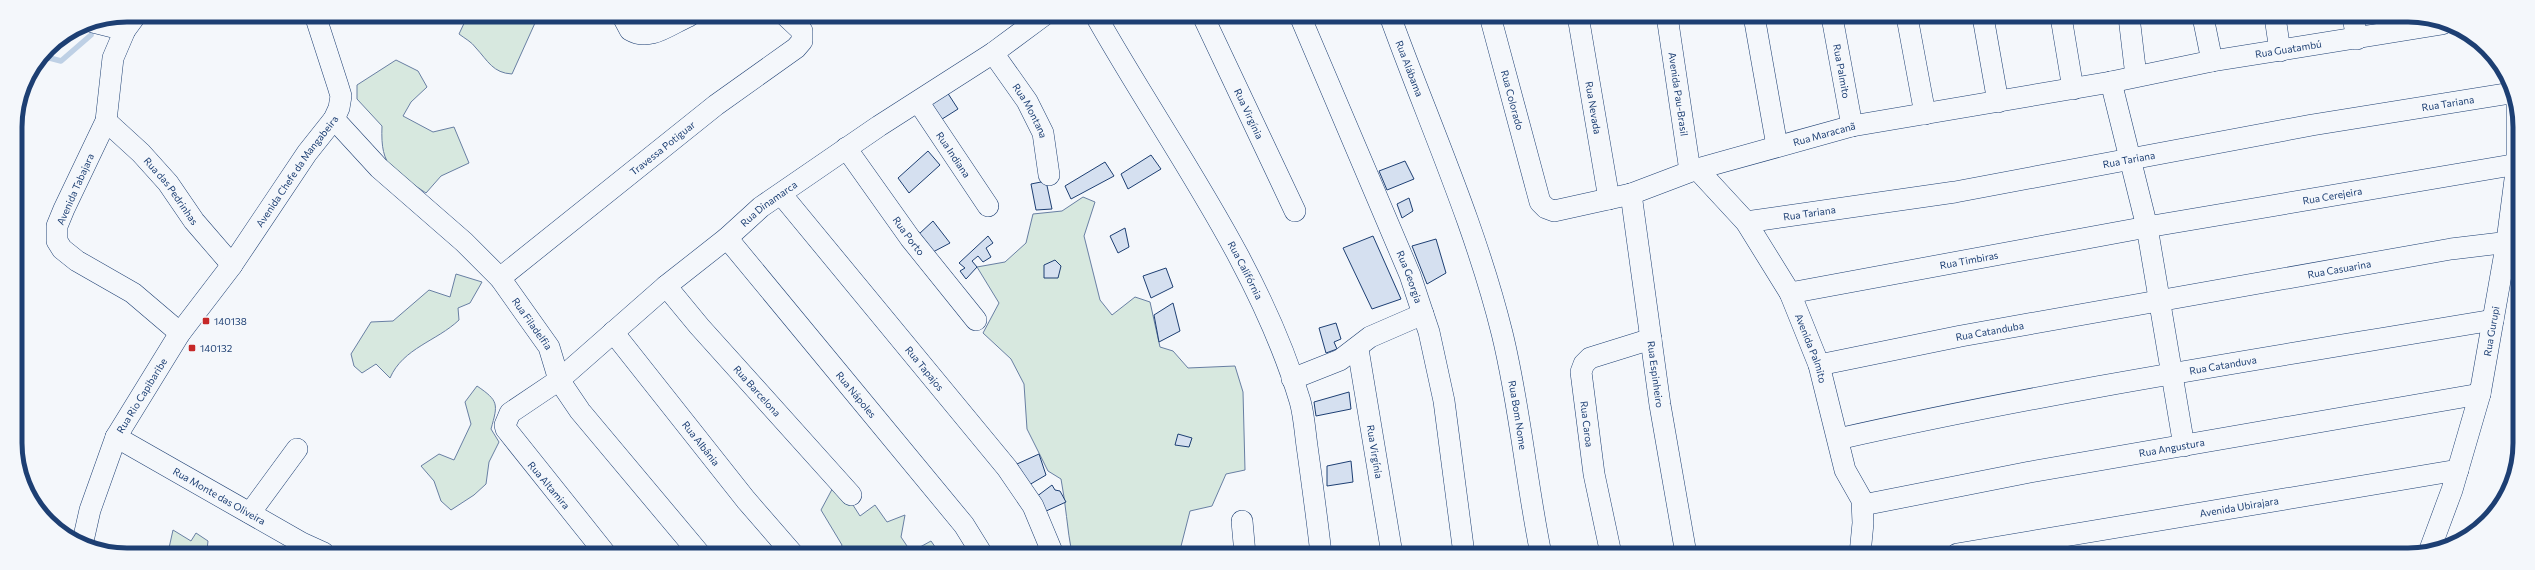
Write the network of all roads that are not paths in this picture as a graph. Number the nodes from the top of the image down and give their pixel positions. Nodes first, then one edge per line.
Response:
1 (130, 22) edge
2 (317, 22) edge
3 (625, 22) edge
4 (677, 22) edge
5 (792, 22) edge
6 (1036, 22) edge
7 (1099, 22) edge
8 (1206, 22) edge
9 (1303, 22) edge
10 (1392, 22) edge
11 (1492, 22) edge
12 (1579, 22) edge
13 (1668, 22) edge
14 (1755, 22) edge
15 (1833, 22) edge
16 (1908, 22) edge
17 (1984, 22) edge
18 (2062, 22) edge
19 (2130, 22) edge
20 (2204, 22) edge
21 (2276, 22) edge
22 (2354, 22) edge
23 (2427, 24) edge
24 (2356, 39) junction
25 (2280, 50) junction
26 (993, 53) junction
27 (2212, 61) junction
28 (2136, 76) junction
29 (2111, 82) junction
30 (2073, 88) junction
31 (2507, 94) edge
32 (918, 102) junction
33 (1998, 102) junction
34 (1925, 114) junction
35 (334, 119) junction
36 (106, 121) junction
37 (1852, 126) junction
38 (1778, 146) junction
39 (846, 148) junction
40 (2131, 160) junction
41 (2513, 165) edge
42 (1694, 170) junction
43 (1049, 176) dead end
44 (1534, 183) joint
45 (781, 194) junction
46 (1631, 194) junction
47 (1609, 199) junction
48 (988, 206) dead end
49 (1295, 211) dead end
50 (1746, 222) junction
51 (2147, 227) junction
52 (727, 238) junction
53 (2513, 241) edge
54 (232, 265) junction
55 (500, 278) junction
56 (1487, 278) joint
57 (666, 286) junction
58 (1790, 293) junction
59 (2161, 301) junction
60 (1423, 314) junction
61 (976, 320) dead end
62 (2493, 320) junction
63 (613, 332) junction
64 (180, 333) junction
65 (1651, 339) junction
66 (1358, 348) junction
67 (1819, 365) junction
68 (2171, 374) junction
69 (1292, 379) junction
70 (559, 380) junction
71 (2480, 394) junction
72 (510, 413) joint
73 (116, 437) junction
74 (1838, 440) junction
75 (2184, 446) junction
76 (297, 449) dead end
77 (2458, 470) junction
78 (850, 495) dead end
79 (1863, 505) junction
80 (250, 513) junction
81 (1242, 521) dead end
82 (84, 538) edge
83 (2432, 545) edge
84 (313, 548) edge
85 (601, 548) edge
86 (695, 548) edge
87 (788, 548) edge
88 (978, 548) edge
89 (1050, 548) edge
90 (1244, 548) edge
91 (1320, 548) edge
92 (1391, 548) edge
93 (1463, 548) edge
94 (1540, 548) edge
95 (1610, 548) edge
96 (1685, 548) edge
97 (1860, 548) edge
98 (1995, 548) edge

1 - 36 street, Avenida Tabajara
2 - 35 street, Avenida Chefe da Mangabeira
3 - 4 street
5 - 55 street, Travessa Potiguar
6 - 26 street, Rua Dinamarca
7 - 69 street, Rua Califórnia
8 - 49 street, Rua Virgínia
9 - 60 street, Rua Georgia
10 - 56 street, Rua Alábama
11 - 44 street, Rua Colorado
12 - 47 street, Rua Nevada
13 - 42 street, Avenida Pau-Brasil
14 - 38 street
15 - 37 street, Rua Palmito
16 - 34 street
17 - 33 street
18 - 30 street
19 - 28 street
20 - 27 street
21 - 25 street
22 - 24 street
23 - 24 street, Rua Guatambú
24 - 25 street, Rua Guatambú
25 - 27 street, Rua Guatambú
26 - 32 street, Rua Dinamarca
26 - 43 street, Rua Montana
27 - 28 street, Rua Guatambú
28 - 29 street, Rua Maracanã
29 - 30 street, Rua Maracanã
29 - 40 street
30 - 33 street, Rua Maracanã
31 - 40 street, Rua Tariana
32 - 39 street, Rua Dinamarca
32 - 48 street, Rua Indiana
33 - 34 street, Rua Maracanã
34 - 37 street, Rua Maracanã
35 - 54 street, Avenida Chefe da Mangabeira
35 - 55 street, Rua Filadelfia
36 - 54 street, Rua das Pedrinhas
36 - 64 street, Avenida Tabajara
37 - 38 street, Rua Maracanã
38 - 42 street, Rua Maracanã
39 - 45 street, Rua Dinamarca
39 - 61 street, Rua Porto
40 - 50 street, Rua Tariana
40 - 51 street
41 - 51 street, Rua Cerejeira
42 - 46 street, Rua Maracanã
42 - 50 street, Avenida Palmito
44 - 47 street, Rua Maracanã
45 - 52 street, Rua Dinamarca
45 - 89 street, Rua Tapajos
46 - 47 street, Rua Maracanã
46 - 65 street, Rua Espinheiro
50 - 58 street, Avenida Palmito
51 - 58 street, Rua Timbiras
51 - 59 street
52 - 57 street, Rua Dinamarca
52 - 88 street, Rua Nápoles
53 - 59 street, Rua Casuarina
53 - 62 street, Rua Gurupi
54 - 64 street, Rua Rio Capibaribe
55 - 70 street, Rua Filadelfia
56 - 94 street, Rua Bom Nome
57 - 63 street, Rua Dinamarca
57 - 78 street, Rua Barcelona
58 - 67 street, Avenida Palmito
59 - 67 street, Rua Catanduba
59 - 68 street
60 - 66 street
60 - 93 street, Rua Georgia
62 - 68 street, Rua Catanduva
62 - 71 street, Rua Gurupi
63 - 70 street, Rua Dinamarca
63 - 87 street, Rua Albânia
64 - 73 street, Rua Rio Capibaribe
65 - 95 street, Rua Caroa
65 - 96 street, Rua Espinheiro
66 - 69 street
66 - 92 street, Rua Virgínia
67 - 74 street, Avenida Palmito
68 - 74 street, Rua Catanduva
68 - 75 street
69 - 91 street, Rua Califórnia
70 - 72 street, Rua Dinamarca
70 - 86 street, Rua Filadelfia
71 - 75 street, Rua Angustura
71 - 77 street, Rua Gurupi
72 - 85 street, Rua Altamira
73 - 80 street, Rua Monte das Oliveira
73 - 82 street, Rua Rio Capibaribe
74 - 79 street, Avenida Palmito
75 - 79 street, Rua Angustura
76 - 80 street
77 - 83 street, Rua Gurupi
77 - 98 street, Avenida Ubirajara
79 - 97 street
80 - 84 street, Rua Monte das Oliveira
81 - 90 street

